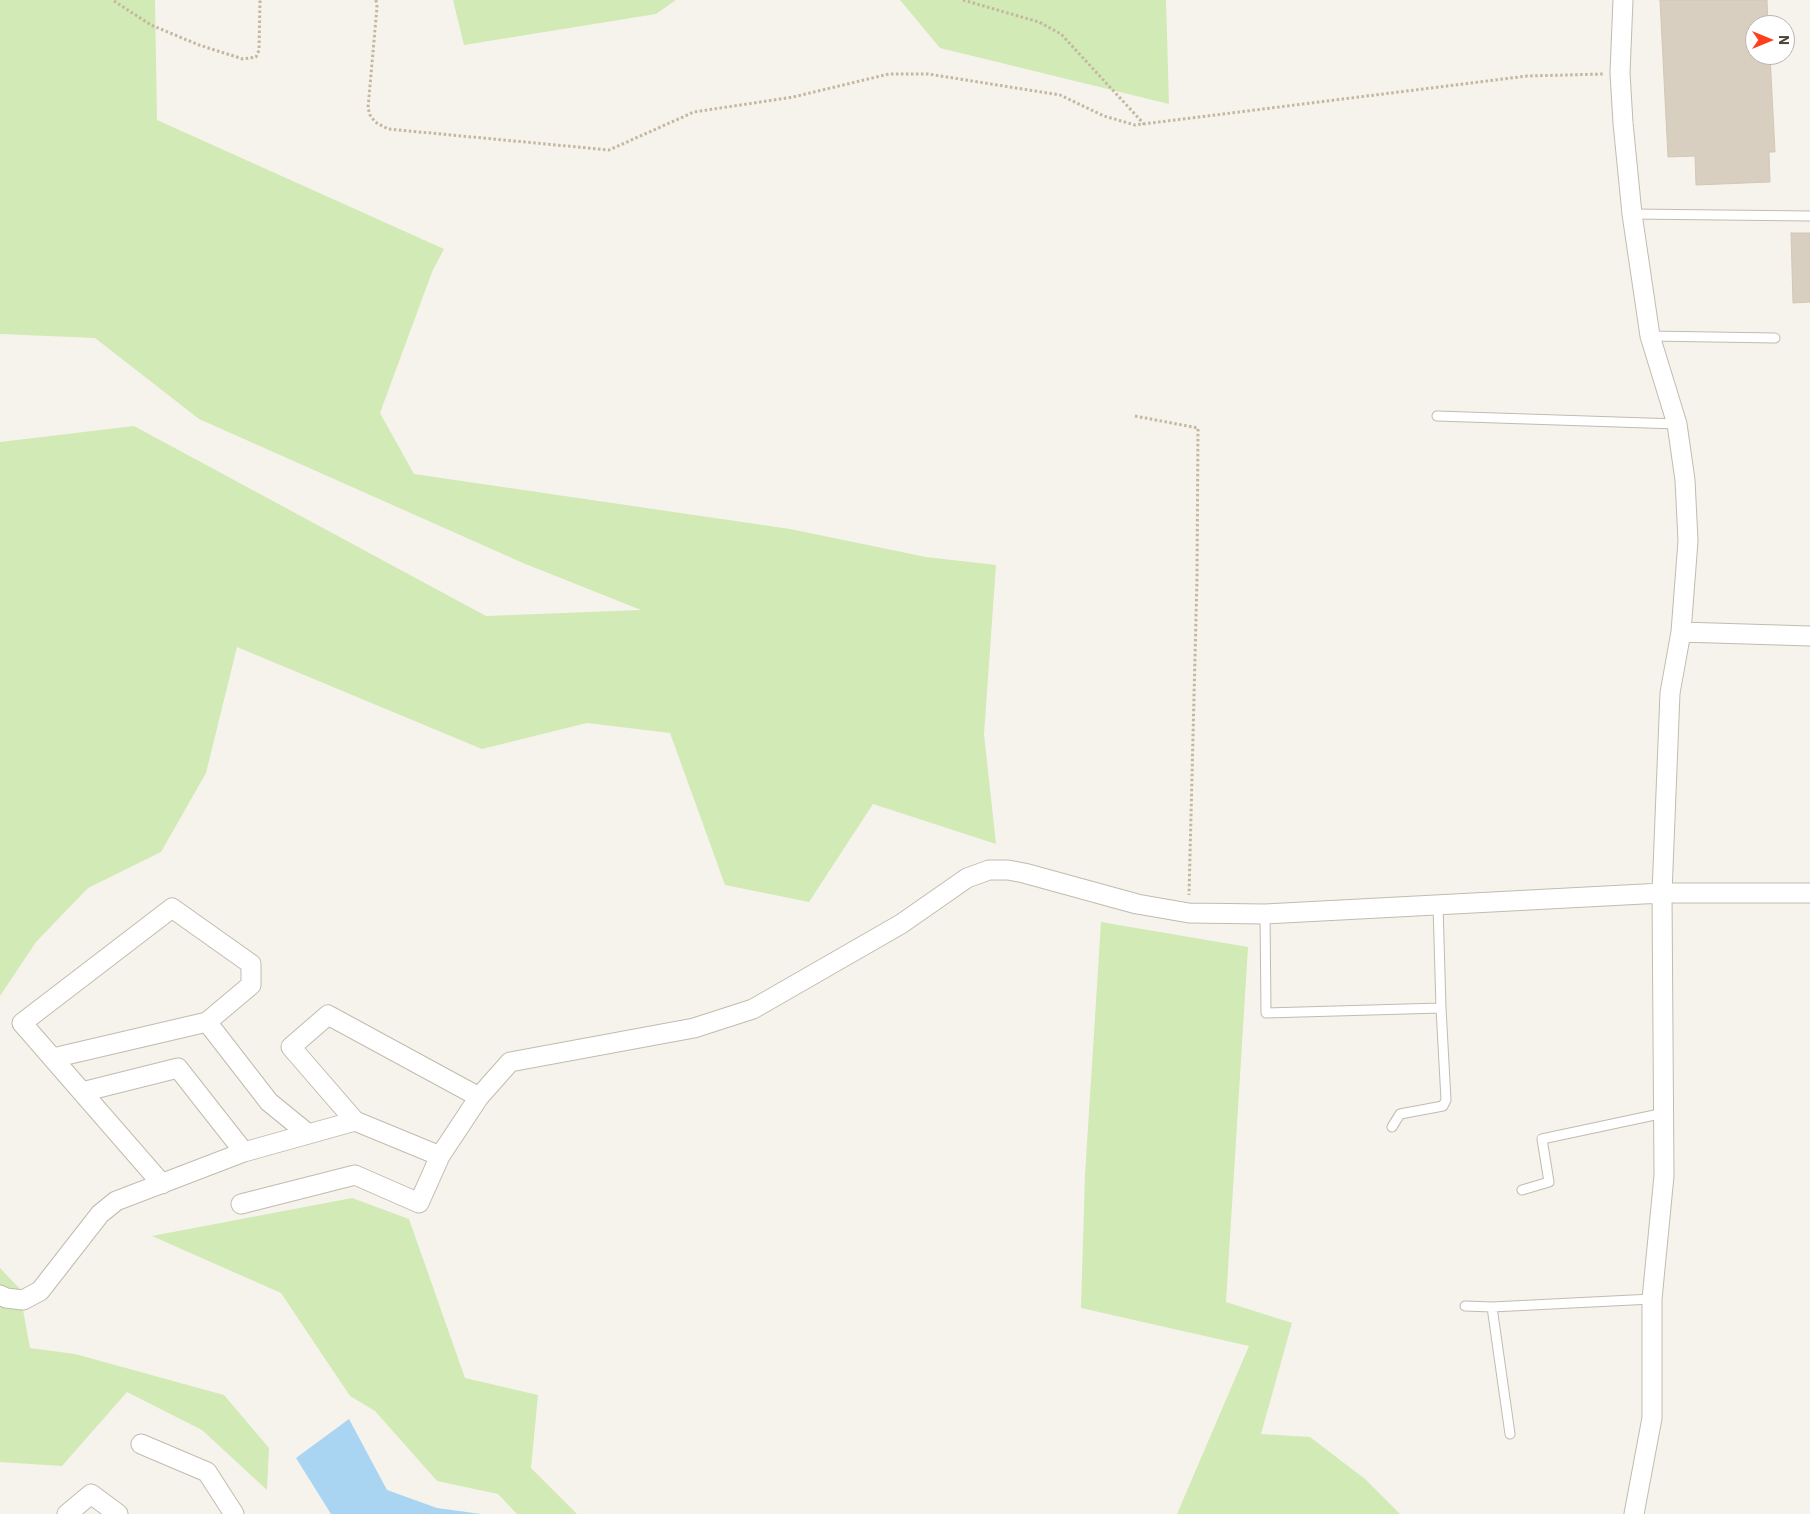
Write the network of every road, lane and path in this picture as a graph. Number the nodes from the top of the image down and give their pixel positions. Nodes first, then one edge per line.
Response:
1 (260, 0) edge
2 (376, 0) edge
3 (963, 0) edge
4 (1623, 0) edge
5 (114, 1) dead end
6 (1620, 73) junction
7 (1144, 124) junction
8 (1632, 214) junction
9 (1810, 216) edge
10 (1650, 336) junction
11 (1775, 338) dead end
12 (1135, 416) dead end
13 (1437, 416) dead end
14 (1677, 424) junction
15 (1681, 632) junction
16 (1810, 636) edge
17 (1662, 893) junction
18 (1810, 893) edge
19 (1438, 905) junction
20 (1188, 912) junction
21 (1265, 914) junction
22 (1442, 1008) junction
23 (207, 1022) junction
24 (53, 1058) junction
25 (82, 1092) junction
26 (479, 1097) junction
27 (1664, 1113) junction
28 (355, 1121) junction
29 (1392, 1127) dead end
30 (308, 1133) junction
31 (244, 1152) junction
32 (440, 1156) junction
33 (162, 1184) junction
34 (1522, 1190) dead end
35 (241, 1204) dead end
36 (0, 1295) edge
37 (1652, 1299) junction
38 (1465, 1306) dead end
39 (1492, 1307) junction
40 (1510, 1434) dead end
41 (141, 1444) dead end
42 (67, 1514) edge
43 (118, 1514) edge
44 (234, 1514) edge
45 (1634, 1514) edge

1 - 5 path
2 - 7 path
3 - 7 path
4 - 6 street
6 - 7 path
6 - 8 street
8 - 9 lane
8 - 10 street
10 - 11 lane
10 - 14 street
12 - 20 path
13 - 14 lane
14 - 15 street
15 - 16 street
15 - 17 street
17 - 18 street
17 - 19 street
17 - 27 street
19 - 21 street
19 - 22 lane
20 - 21 street
20 - 26 street
21 - 22 lane
22 - 29 lane
23 - 24 street
23 - 24 street
23 - 30 street
24 - 25 street
25 - 31 street
25 - 33 street
26 - 28 street
26 - 32 street
27 - 34 lane
27 - 37 street
28 - 30 street
28 - 32 street
30 - 31 street
31 - 33 street
32 - 35 street
33 - 36 street
37 - 39 lane
37 - 45 street
38 - 39 lane
39 - 40 lane
41 - 44 street
42 - 43 street

